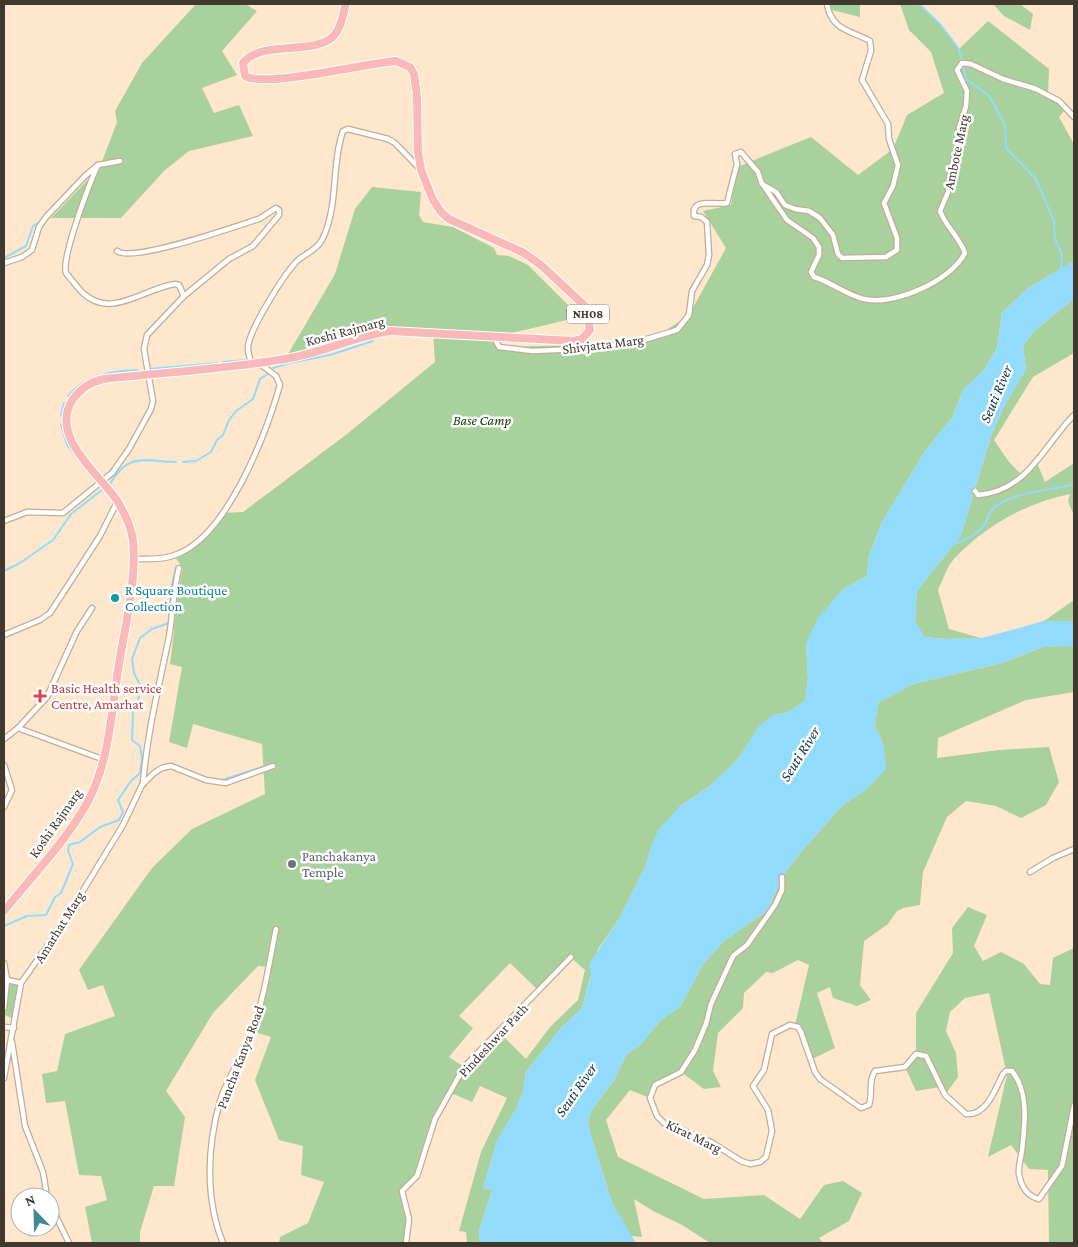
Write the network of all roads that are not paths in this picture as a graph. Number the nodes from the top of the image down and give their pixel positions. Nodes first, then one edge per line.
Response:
1 (346, 4) edge
2 (827, 4) edge
3 (1074, 118) edge
4 (120, 161) dead end
5 (98, 165) junction
6 (421, 170) junction
7 (762, 184) junction
8 (117, 251) dead end
9 (4, 262) edge
10 (184, 296) junction
11 (494, 337) junction
12 (254, 363) junction
13 (147, 374) junction
14 (1074, 415) edge
15 (103, 483) junction
16 (975, 490) dead end
17 (118, 502) junction
18 (4, 521) edge
19 (134, 559) junction
20 (179, 568) dead end
21 (92, 608) dead end
22 (4, 635) edge
23 (18, 728) junction
24 (4, 739) edge
25 (102, 759) junction
26 (4, 764) edge
27 (273, 766) dead end
28 (142, 785) junction
29 (4, 807) edge
30 (1074, 848) edge
31 (1030, 872) dead end
32 (782, 878) dead end
33 (4, 911) edge
34 (276, 929) dead end
35 (571, 957) dead end
36 (4, 963) edge
37 (7, 980) junction
38 (21, 983) junction
39 (4, 1008) edge
40 (4, 1027) edge
41 (14, 1028) junction
42 (11, 1038) junction
43 (4, 1078) edge
44 (1074, 1106) edge
45 (45, 1187) edge
46 (60, 1225) edge
47 (69, 1243) edge
48 (223, 1243) edge
49 (406, 1243) edge

1 - 6 main road, Koshi Rajmarg / NH08
2 - 7 street, Shivjatta Marg
3 - 7 street, Ambote Marg
4 - 5 street
5 - 9 street
5 - 10 street
6 - 11 main road, Koshi Rajmarg / NH08
6 - 12 street
7 - 11 street, Shivjatta Marg
8 - 10 street
10 - 13 street
11 - 12 main road, Koshi Rajmarg / NH08
12 - 13 main road, Koshi Rajmarg / NH08
12 - 19 street
13 - 15 street
13 - 15 main road, Koshi Rajmarg / NH08
14 - 16 street
15 - 17 main road, Koshi Rajmarg / NH08
15 - 18 street
17 - 19 main road, Koshi Rajmarg / NH08
17 - 22 street
19 - 25 main road, Koshi Rajmarg / NH08
20 - 28 street
21 - 23 street
23 - 24 street
23 - 25 street
25 - 33 main road, Koshi Rajmarg / NH08
26 - 29 street
27 - 28 street
28 - 38 street, Amarhat Marg
30 - 31 street
32 - 44 street, Kirat Marg
34 - 48 street, Pancha Kanya Road
35 - 49 street, Pindeshwar Path
36 - 37 street
37 - 38 street
37 - 39 street
38 - 41 street, Amarhat Marg
40 - 41 street
41 - 42 street, Amarhat Marg
42 - 43 street, Amarhat Marg
42 - 45 street
46 - 47 street

